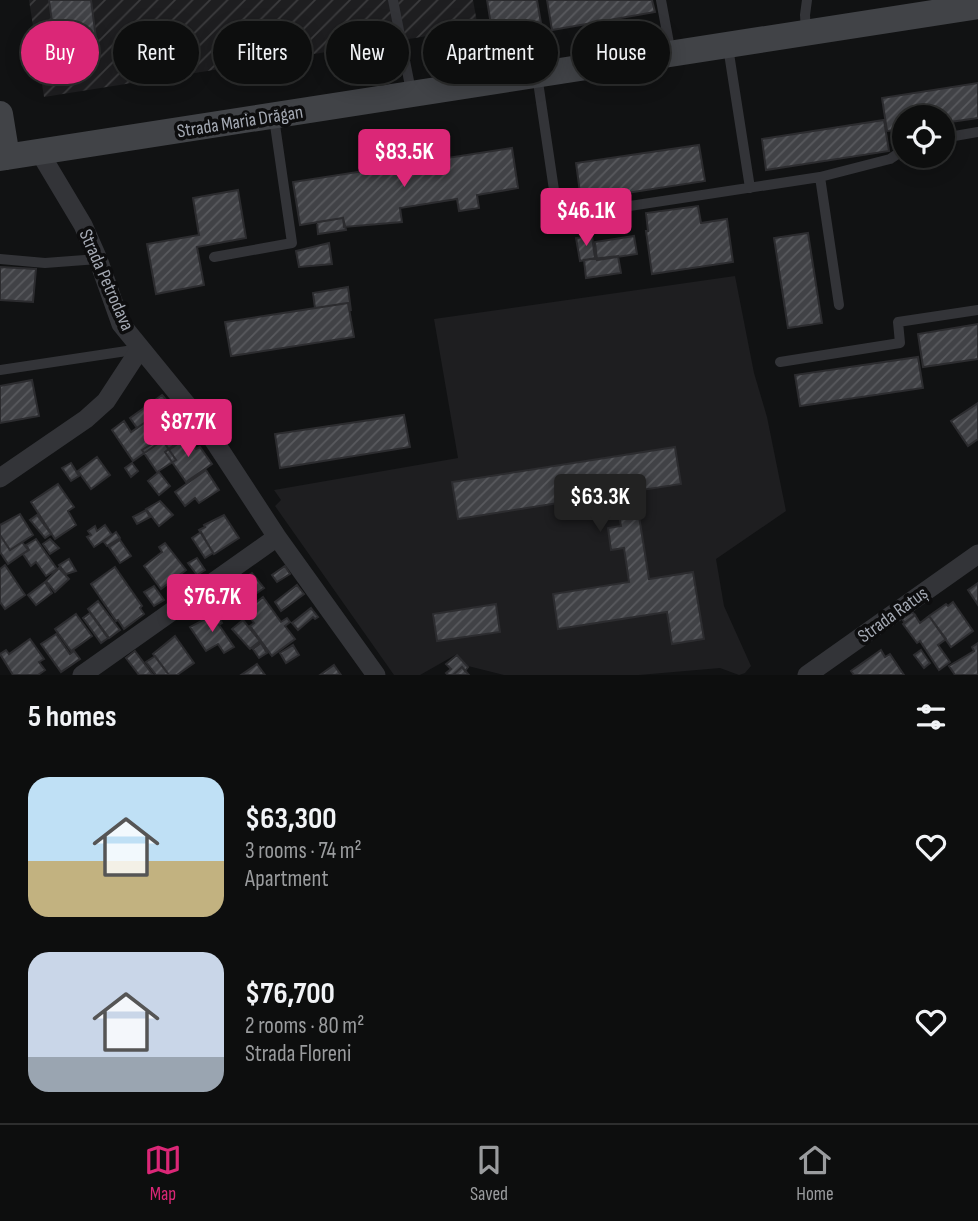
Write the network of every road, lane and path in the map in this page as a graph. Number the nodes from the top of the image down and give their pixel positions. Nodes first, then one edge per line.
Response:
1 (393, 0) edge
2 (661, 0) edge
3 (807, 0) edge
4 (978, 6) edge
5 (806, 33) junction
6 (727, 46) junction
7 (671, 54) junction
8 (558, 72) edge
9 (481, 84) edge
10 (538, 84) edge
11 (412, 95) junction
12 (0, 114) edge
13 (273, 117) junction
14 (978, 132) edge
15 (955, 136) edge
16 (40, 153) junction
17 (3, 158) edge
18 (892, 158) edge
19 (820, 177) junction
20 (750, 188) junction
21 (214, 257) dead end
22 (0, 259) edge
23 (98, 259) junction
24 (839, 305) dead end
25 (978, 310) edge
26 (140, 349) junction
27 (780, 362) dead end
28 (0, 370) edge
29 (0, 478) edge
30 (277, 537) junction
31 (978, 554) edge
32 (82, 675) edge
33 (376, 675) edge
34 (807, 675) edge

1 - 11 lane
2 - 7 lane
3 - 5 lane
4 - 5 main road, Strada Maria Drăgan
5 - 6 main road, Strada Maria Drăgan
6 - 7 main road, Strada Maria Drăgan
6 - 20 lane
7 - 8 main road, Strada Maria Drăgan
9 - 11 main road, Strada Maria Drăgan
10 - 20 lane
11 - 13 main road, Strada Maria Drăgan
12 - 17 main road
13 - 16 main road, Strada Maria Drăgan
13 - 21 lane
14 - 15 lane
16 - 17 main road, Strada Maria Drăgan
16 - 23 street, Strada Petrodava
18 - 19 lane
19 - 20 lane
19 - 24 lane
22 - 23 lane
23 - 26 street, Strada Petrodava
25 - 27 lane
26 - 28 lane
26 - 29 street
26 - 30 street, Strada Petrodava
30 - 32 street
30 - 33 street, Strada Petrodava
31 - 34 street, Strada Ratuș

